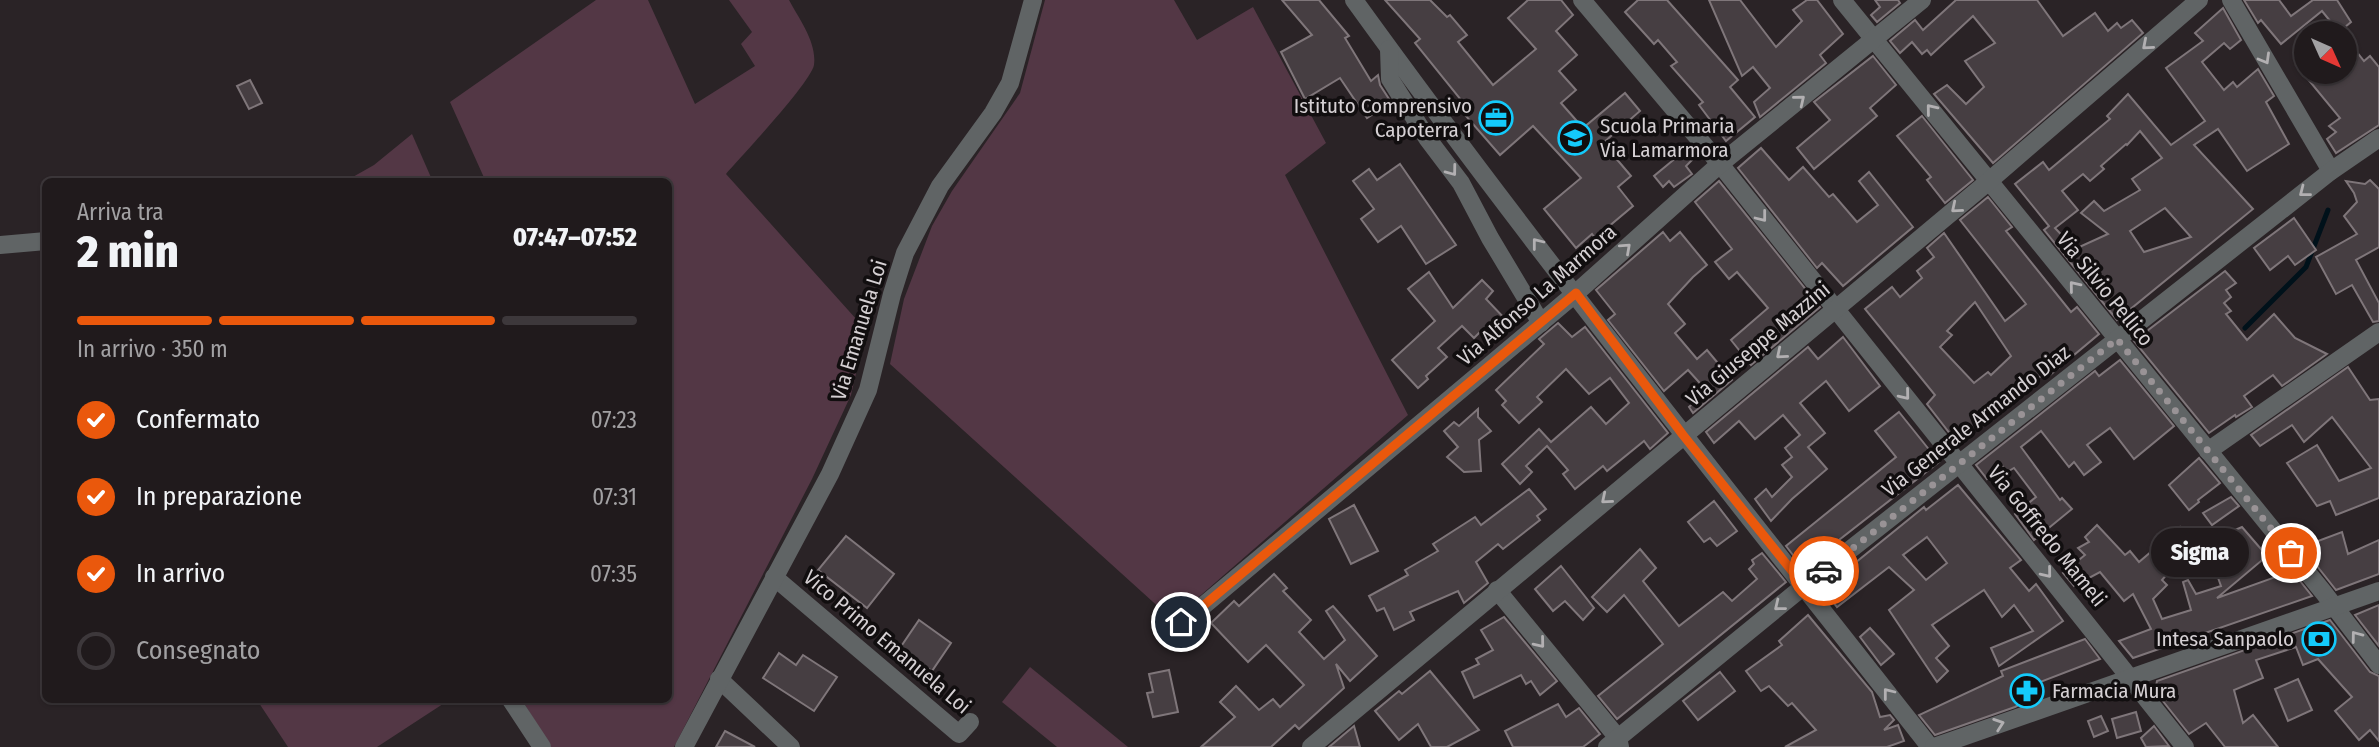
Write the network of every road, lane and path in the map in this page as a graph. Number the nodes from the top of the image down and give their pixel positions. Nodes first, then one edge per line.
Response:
1 (1033, 0) edge
2 (1354, 0) edge
3 (1842, 0) edge
4 (1922, 0) edge
5 (2199, 0) edge
6 (2231, 0) edge
7 (1592, 3) edge
8 (1875, 40) junction
9 (1389, 49) junction
10 (1433, 110) junction
11 (1416, 121) junction
12 (2379, 138) edge
13 (1720, 164) junction
14 (2331, 171) junction
15 (1989, 181) junction
16 (42, 241) edge
17 (0, 245) edge
18 (1576, 293) junction
19 (1835, 309) junction
20 (1541, 323) junction
21 (2379, 332) edge
22 (2117, 339) junction
23 (1683, 435) junction
24 (2208, 451) junction
25 (1959, 463) junction
26 (774, 577) junction
27 (1804, 586) junction
28 (1497, 590) junction
29 (2379, 591) edge
30 (2333, 606) junction
31 (1181, 622) dead end
32 (2379, 665) edge
33 (2131, 678) junction
34 (719, 679) junction
35 (513, 703) edge
36 (970, 722) dead end
37 (1615, 744) edge
38 (542, 747) edge
39 (684, 747) edge
40 (791, 747) edge
41 (1311, 747) edge
42 (1932, 747) edge
43 (2185, 747) edge

1 - 26 street, Via Emanuela Loi
2 - 9 street
3 - 8 street, Via Silvio Pellico
4 - 8 street, Via Alfonso La Marmora
5 -> 15 street, Via Giuseppe Mazzini
6 -> 14 street
7 - 13 street, Via Goffredo Mameli
13 -> 8 street, Via Alfonso La Marmora
15 -> 8 street, Via Silvio Pellico
9 - 10 street
9 - 11 street
10 - 11 street
18 -> 10 street
11 -> 20 street
12 - 14 street, Via Generale Armando Diaz
18 -> 13 street, Via Alfonso La Marmora
13 -> 19 street, Via Goffredo Mameli
14 -> 22 street, Via Generale Armando Diaz
15 -> 19 street, Via Giuseppe Mazzini
22 -> 15 street, Via Silvio Pellico
16 - 17 street
18 - 20 street, Via Alfonso La Marmora
18 - 23 street
19 -> 23 street, Via Giuseppe Mazzini
19 -> 25 street, Via Goffredo Mameli
20 - 31 street, Via Alfonso La Marmora
21 - 24 street
22 - 24 street, Via Silvio Pellico
22 - 25 street, Via Generale Armando Diaz
23 - 27 street
23 -> 28 street, Via Giuseppe Mazzini
24 - 30 street, Via Silvio Pellico
25 - 27 street, Via Generale Armando Diaz
25 -> 33 street, Via Goffredo Mameli
26 - 34 street, Via Emanuela Loi
26 - 36 street, Vico Primo Emanuela Loi
27 -> 37 street, Via Generale Armando Diaz
42 -> 27 street
28 -> 37 street
28 - 41 street, Via Giuseppe Mazzini
29 - 30 street
32 -> 30 street, Via Silvio Pellico
30 - 33 street
42 -> 33 street
33 - 43 street, Via Goffredo Mameli
34 - 39 street, Via Emanuela Loi
34 - 40 street
35 - 38 street

